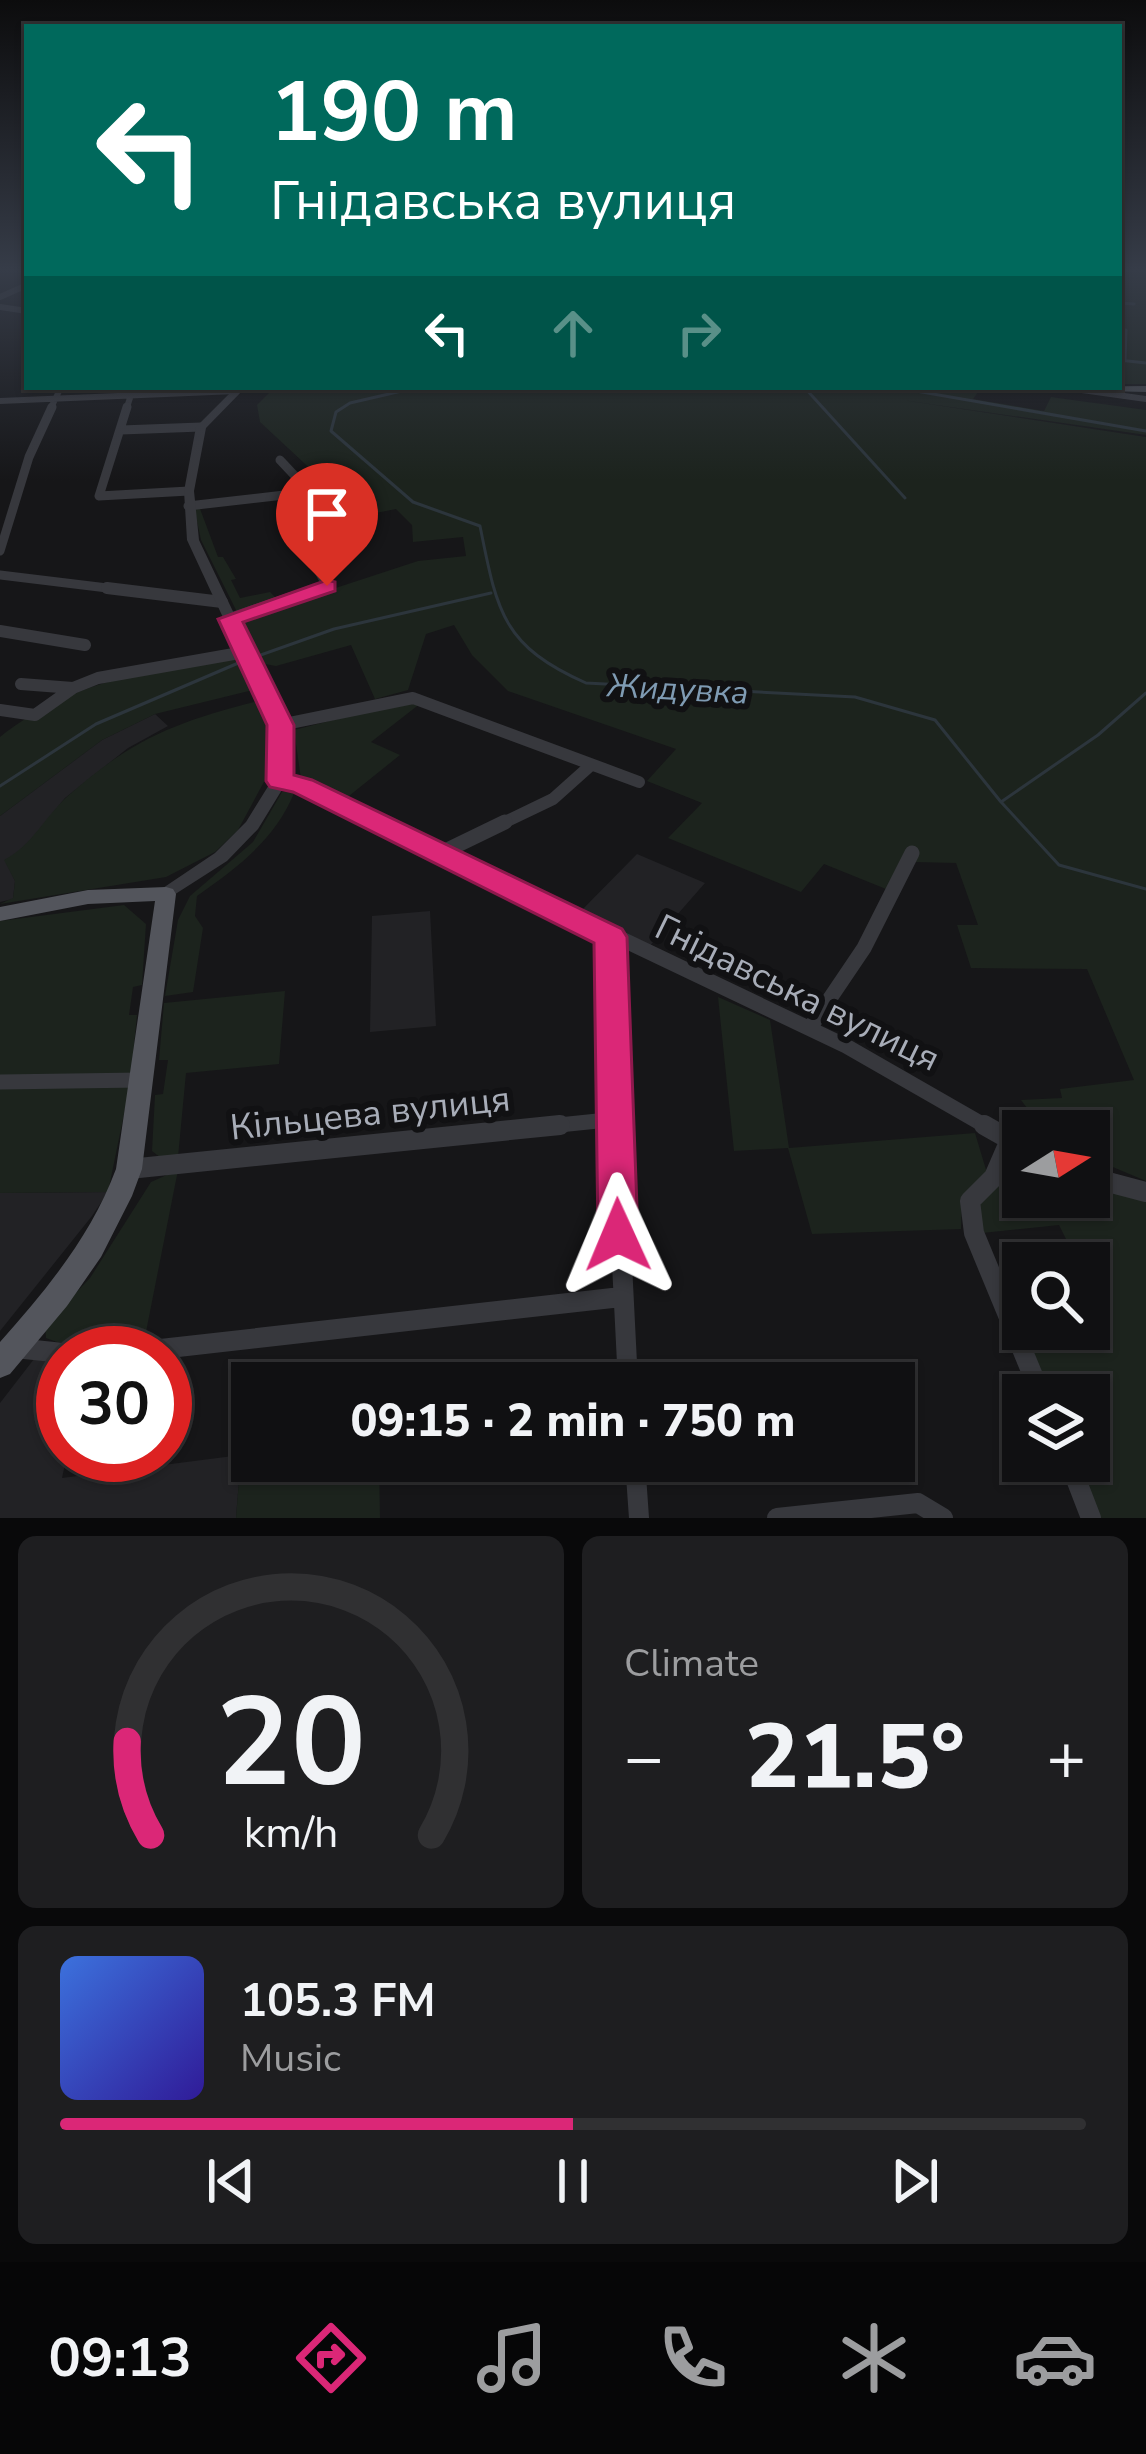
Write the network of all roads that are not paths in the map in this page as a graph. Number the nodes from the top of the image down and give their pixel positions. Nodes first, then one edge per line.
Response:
1 (237, 390) edge
2 (1088, 390) edge
3 (132, 391) edge
4 (59, 392) edge
5 (1146, 399) edge
6 (0, 401) edge
7 (201, 427) junction
8 (121, 430) junction
9 (280, 460) dead end
10 (189, 491) junction
11 (288, 495) junction
12 (188, 506) junction
13 (0, 550) edge
14 (0, 574) edge
15 (222, 602) junction
16 (230, 619) junction
17 (0, 631) edge
18 (85, 645) dead end
19 (248, 657) junction
20 (21, 684) dead end
21 (73, 688) junction
22 (0, 710) edge
23 (280, 725) junction
24 (591, 765) junction
25 (280, 781) junction
26 (639, 782) dead end
27 (439, 854) junction
28 (912, 854) dead end
29 (166, 894) junction
30 (0, 914) edge
31 (610, 937) junction
32 (810, 1028) junction
33 (142, 1080) junction
34 (0, 1082) edge
35 (616, 1119) junction
36 (1002, 1135) edge
37 (1002, 1166) edge
38 (129, 1169) junction
39 (1110, 1183) edge
40 (1146, 1192) edge
41 (621, 1297) junction
42 (192, 1345) edge
43 (7, 1356) edge
44 (626, 1362) edge
45 (1032, 1374) edge
46 (636, 1482) edge
47 (1077, 1482) edge
48 (639, 1518) edge
49 (777, 1518) edge
50 (943, 1518) edge
51 (1091, 1518) edge

1 - 7 street
2 - 5 street
3 - 4 street
3 - 8 street
4 - 6 street
4 - 13 street
7 - 8 street
7 - 10 street
8 - 10 street
9 - 11 street
10 - 12 street
11 - 12 street
11 - 16 street
12 - 15 street
14 - 15 street
15 - 16 street
16 - 19 street
17 - 18 street
19 - 21 street
19 - 23 street
20 - 21 street
21 - 22 street
23 - 24 street
23 - 25 street
24 - 26 street
24 - 27 street
25 - 27 street, Гнідавська вулиця
25 - 29 street
27 - 31 street, Гнідавська вулиця
28 - 32 street
29 - 30 main road
29 - 33 main road
31 - 32 street, Гнідавська вулиця
31 - 35 street
32 - 36 street, Гнідавська вулиця
33 - 34 street
33 - 38 main road
35 - 38 street, Кільцева вулиця
35 - 41 street
37 - 45 street
38 - 43 main road
39 - 40 street
41 - 42 street
41 - 44 street
46 - 48 street
47 - 51 street
49 - 50 street

